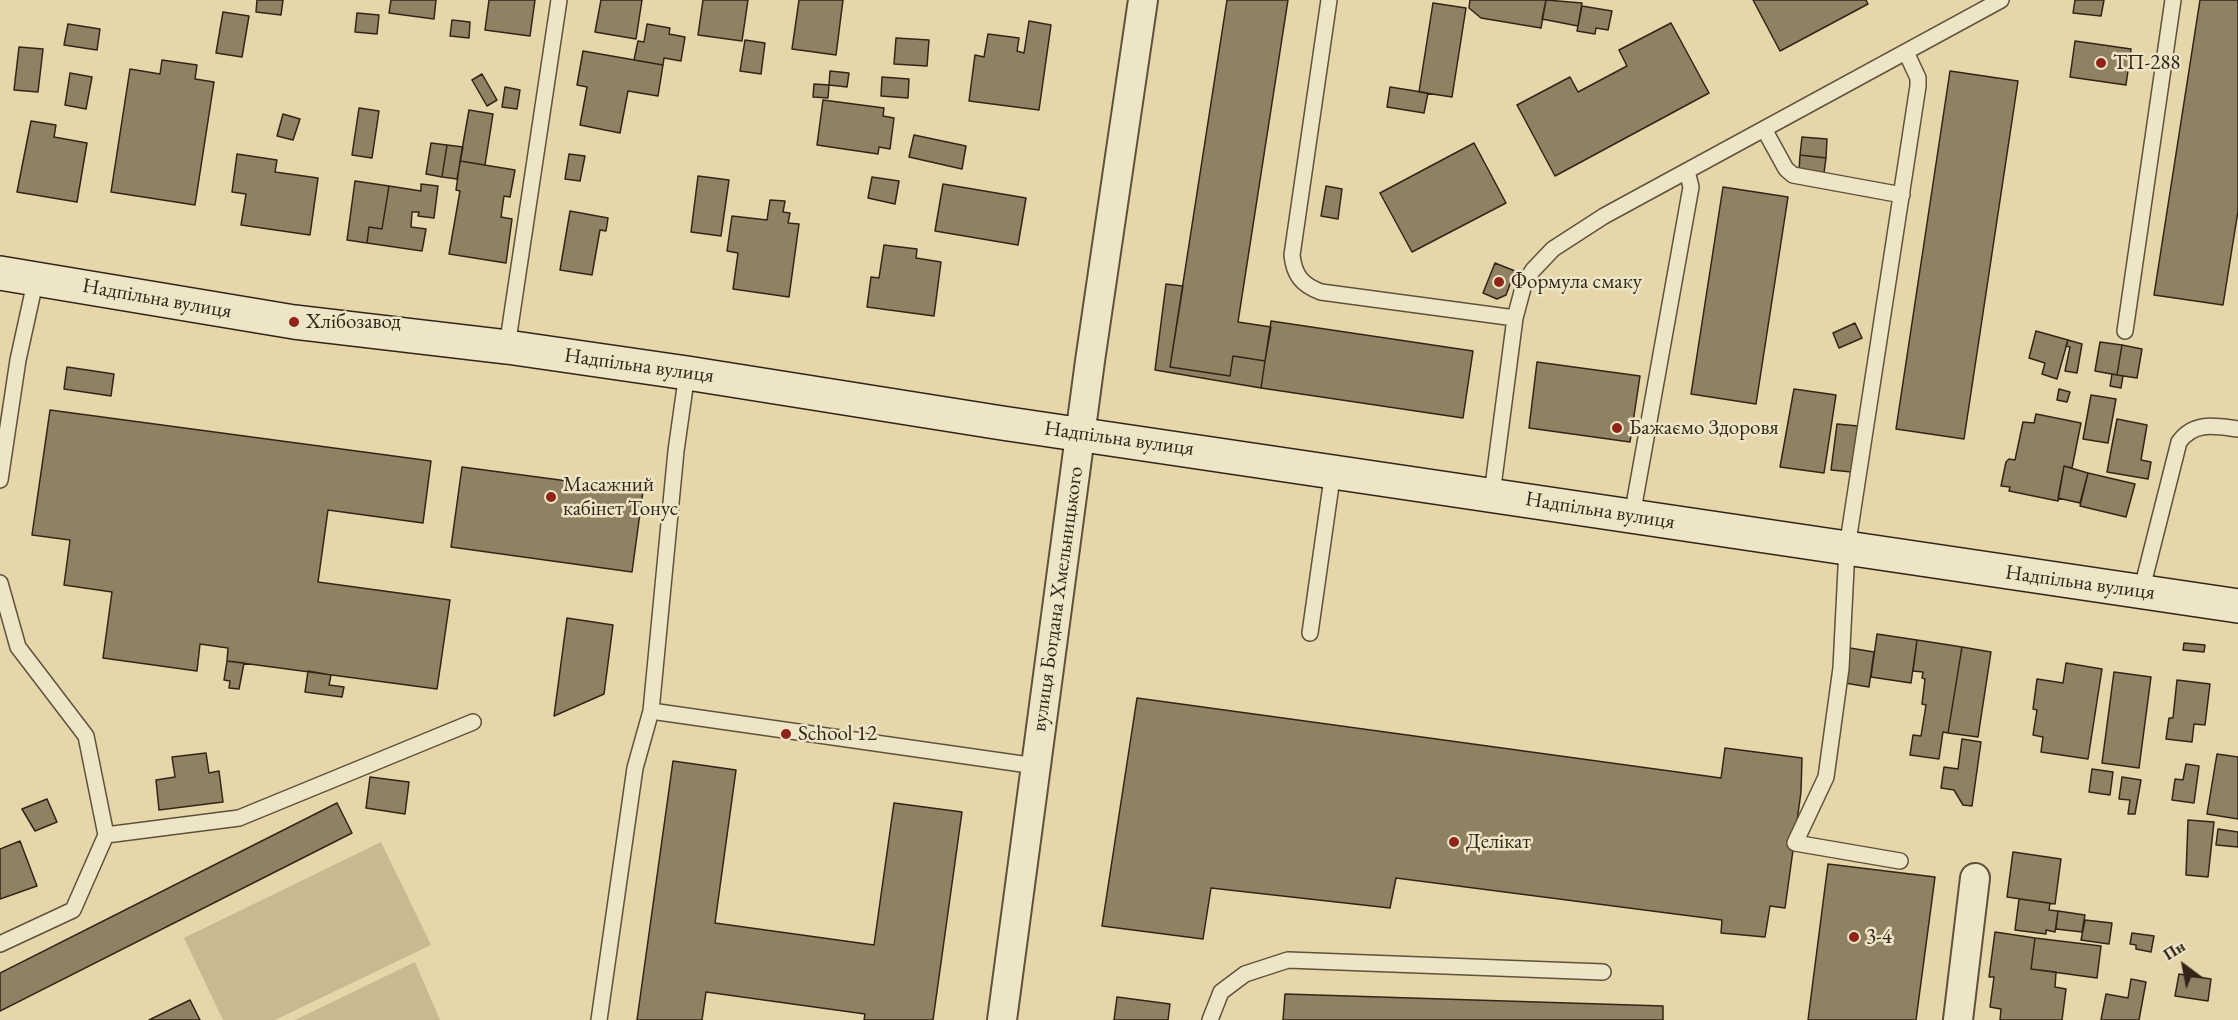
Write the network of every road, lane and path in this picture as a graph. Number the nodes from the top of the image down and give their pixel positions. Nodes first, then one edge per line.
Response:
1 (559, 0) edge
2 (1143, 0) edge
3 (1329, 0) edge
4 (2001, 0) edge
5 (2173, 0) edge
6 (1906, 52) junction
7 (1764, 129) junction
8 (1687, 171) junction
9 (1902, 195) junction
10 (0, 273) edge
11 (36, 278) junction
12 (1515, 318) junction
13 (2125, 331) dead end
14 (507, 347) junction
15 (687, 373) junction
16 (2238, 429) edge
17 (1081, 433) junction
18 (1333, 471) junction
19 (0, 480) edge
20 (1492, 495) junction
21 (1632, 516) junction
22 (1847, 548) junction
23 (0, 583) edge
24 (2141, 592) junction
25 (2238, 606) edge
26 (1310, 633) dead end
27 (651, 711) junction
28 (473, 722) dead end
29 (1036, 766) junction
30 (106, 835) junction
31 (1900, 861) dead end
32 (1975, 878) dead end
33 (0, 944) edge
34 (1603, 972) dead end
35 (599, 1020) edge
36 (1002, 1020) edge
37 (1210, 1020) edge
38 (1958, 1020) edge

1 - 14 lane
2 - 17 street, вулиця Богдана Хмельницького
3 - 12 lane
4 - 6 lane
5 - 13 lane
6 - 7 lane
6 - 9 lane
7 - 8 lane
7 - 9 lane
8 - 12 lane
8 - 21 lane
9 - 22 lane
10 - 11 main road, Надпільна вулиця
11 - 14 main road, Надпільна вулиця
11 - 19 lane
12 - 20 lane
14 - 15 main road, Надпільна вулиця
15 - 17 main road, Надпільна вулиця
15 - 27 lane
16 - 24 lane
17 - 18 main road, Надпільна вулиця
17 - 29 street, вулиця Богдана Хмельницького
18 - 20 main road, Надпільна вулиця
18 - 26 lane
20 - 21 main road, Надпільна вулиця
21 - 22 main road, Надпільна вулиця
22 - 24 main road, Надпільна вулиця
22 - 31 lane
23 - 30 lane
24 - 25 main road, Надпільна вулиця
27 - 29 lane
27 - 35 lane
28 - 30 lane
29 - 36 street, вулиця Богдана Хмельницького
30 - 33 lane
32 - 38 street
34 - 37 lane

